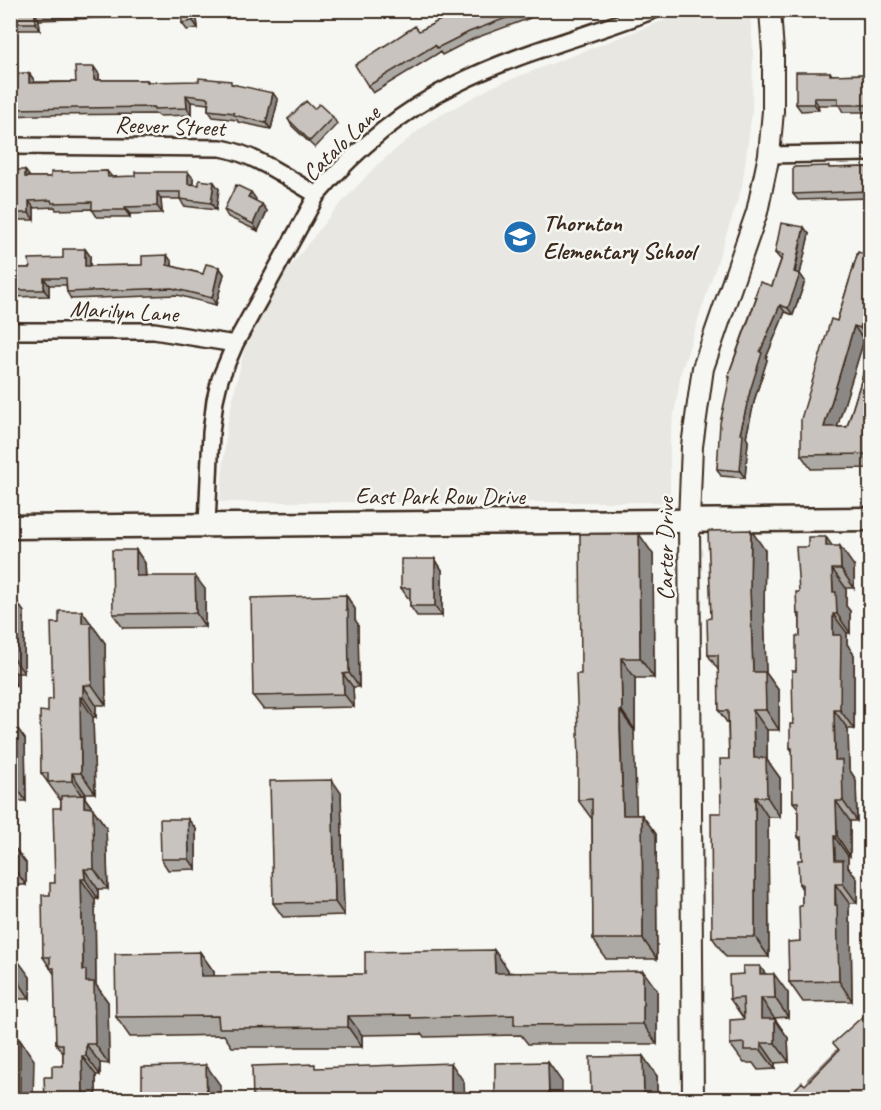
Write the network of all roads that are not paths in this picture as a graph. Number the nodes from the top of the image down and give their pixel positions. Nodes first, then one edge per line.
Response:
1 (654, 10) edge
2 (770, 10) edge
3 (10, 146) edge
4 (870, 153) edge
5 (769, 155) junction
6 (317, 195) junction
7 (10, 331) edge
8 (235, 344) junction
9 (870, 519) edge
10 (689, 521) junction
11 (207, 525) junction
12 (10, 526) edge
13 (693, 1100) edge

1 - 6 street, Catalo Lane
2 - 5 street, Carter Drive
3 - 6 street, Reever Street
4 - 5 street
5 - 10 street, Carter Drive
6 - 8 street, Catalo Lane
7 - 8 street, Marilyn Lane
8 - 11 street, Catalo Lane
9 - 10 main road, East Park Row Drive
10 - 11 main road, East Park Row Drive
10 - 13 street, Carter Drive
11 - 12 main road, East Park Row Drive

